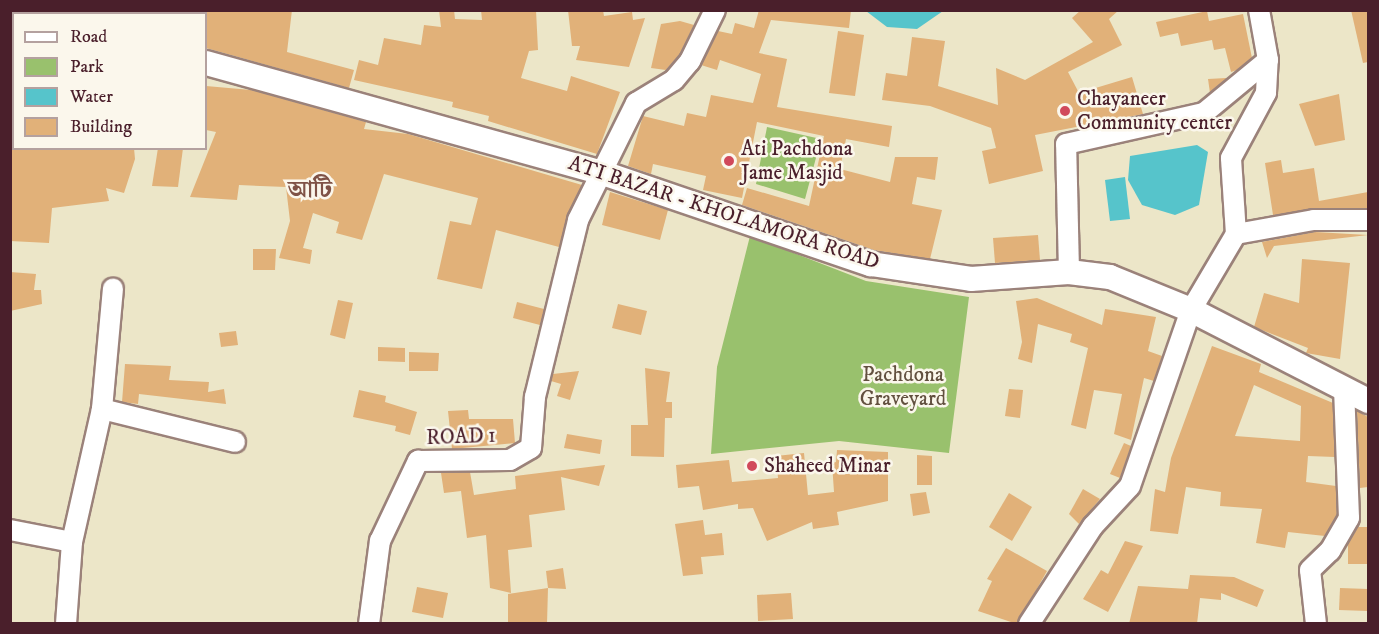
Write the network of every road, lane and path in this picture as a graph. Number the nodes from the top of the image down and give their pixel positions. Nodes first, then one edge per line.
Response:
1 (715, 10) edge
2 (1259, 10) edge
3 (1268, 60) junction
4 (207, 63) edge
5 (600, 172) junction
6 (1368, 220) edge
7 (1236, 234) junction
8 (1069, 272) junction
9 (113, 288) dead end
10 (1191, 310) junction
11 (1344, 387) junction
12 (1368, 401) edge
13 (102, 410) junction
14 (235, 442) dead end
15 (10, 530) edge
16 (72, 542) junction
17 (66, 624) edge
18 (369, 624) edge
19 (1029, 624) edge
20 (1316, 624) edge

1 - 5 street
2 - 3 street
3 - 7 street
3 - 8 street
4 - 5 main road, ATI BAZAR - KHOLAMORA ROAD
5 - 8 main road, ATI BAZAR - KHOLAMORA ROAD
5 - 18 street, ROAD 1
6 - 7 street
7 - 10 street
8 - 10 main road, ATI BAZAR - KHOLAMORA ROAD
9 - 13 street
10 - 11 main road, ATI BAZAR - KHOLAMORA ROAD
10 - 19 street
11 - 12 main road, ATI BAZAR - KHOLAMORA ROAD
11 - 20 street
13 - 14 street
13 - 16 street
15 - 16 street
16 - 17 street

